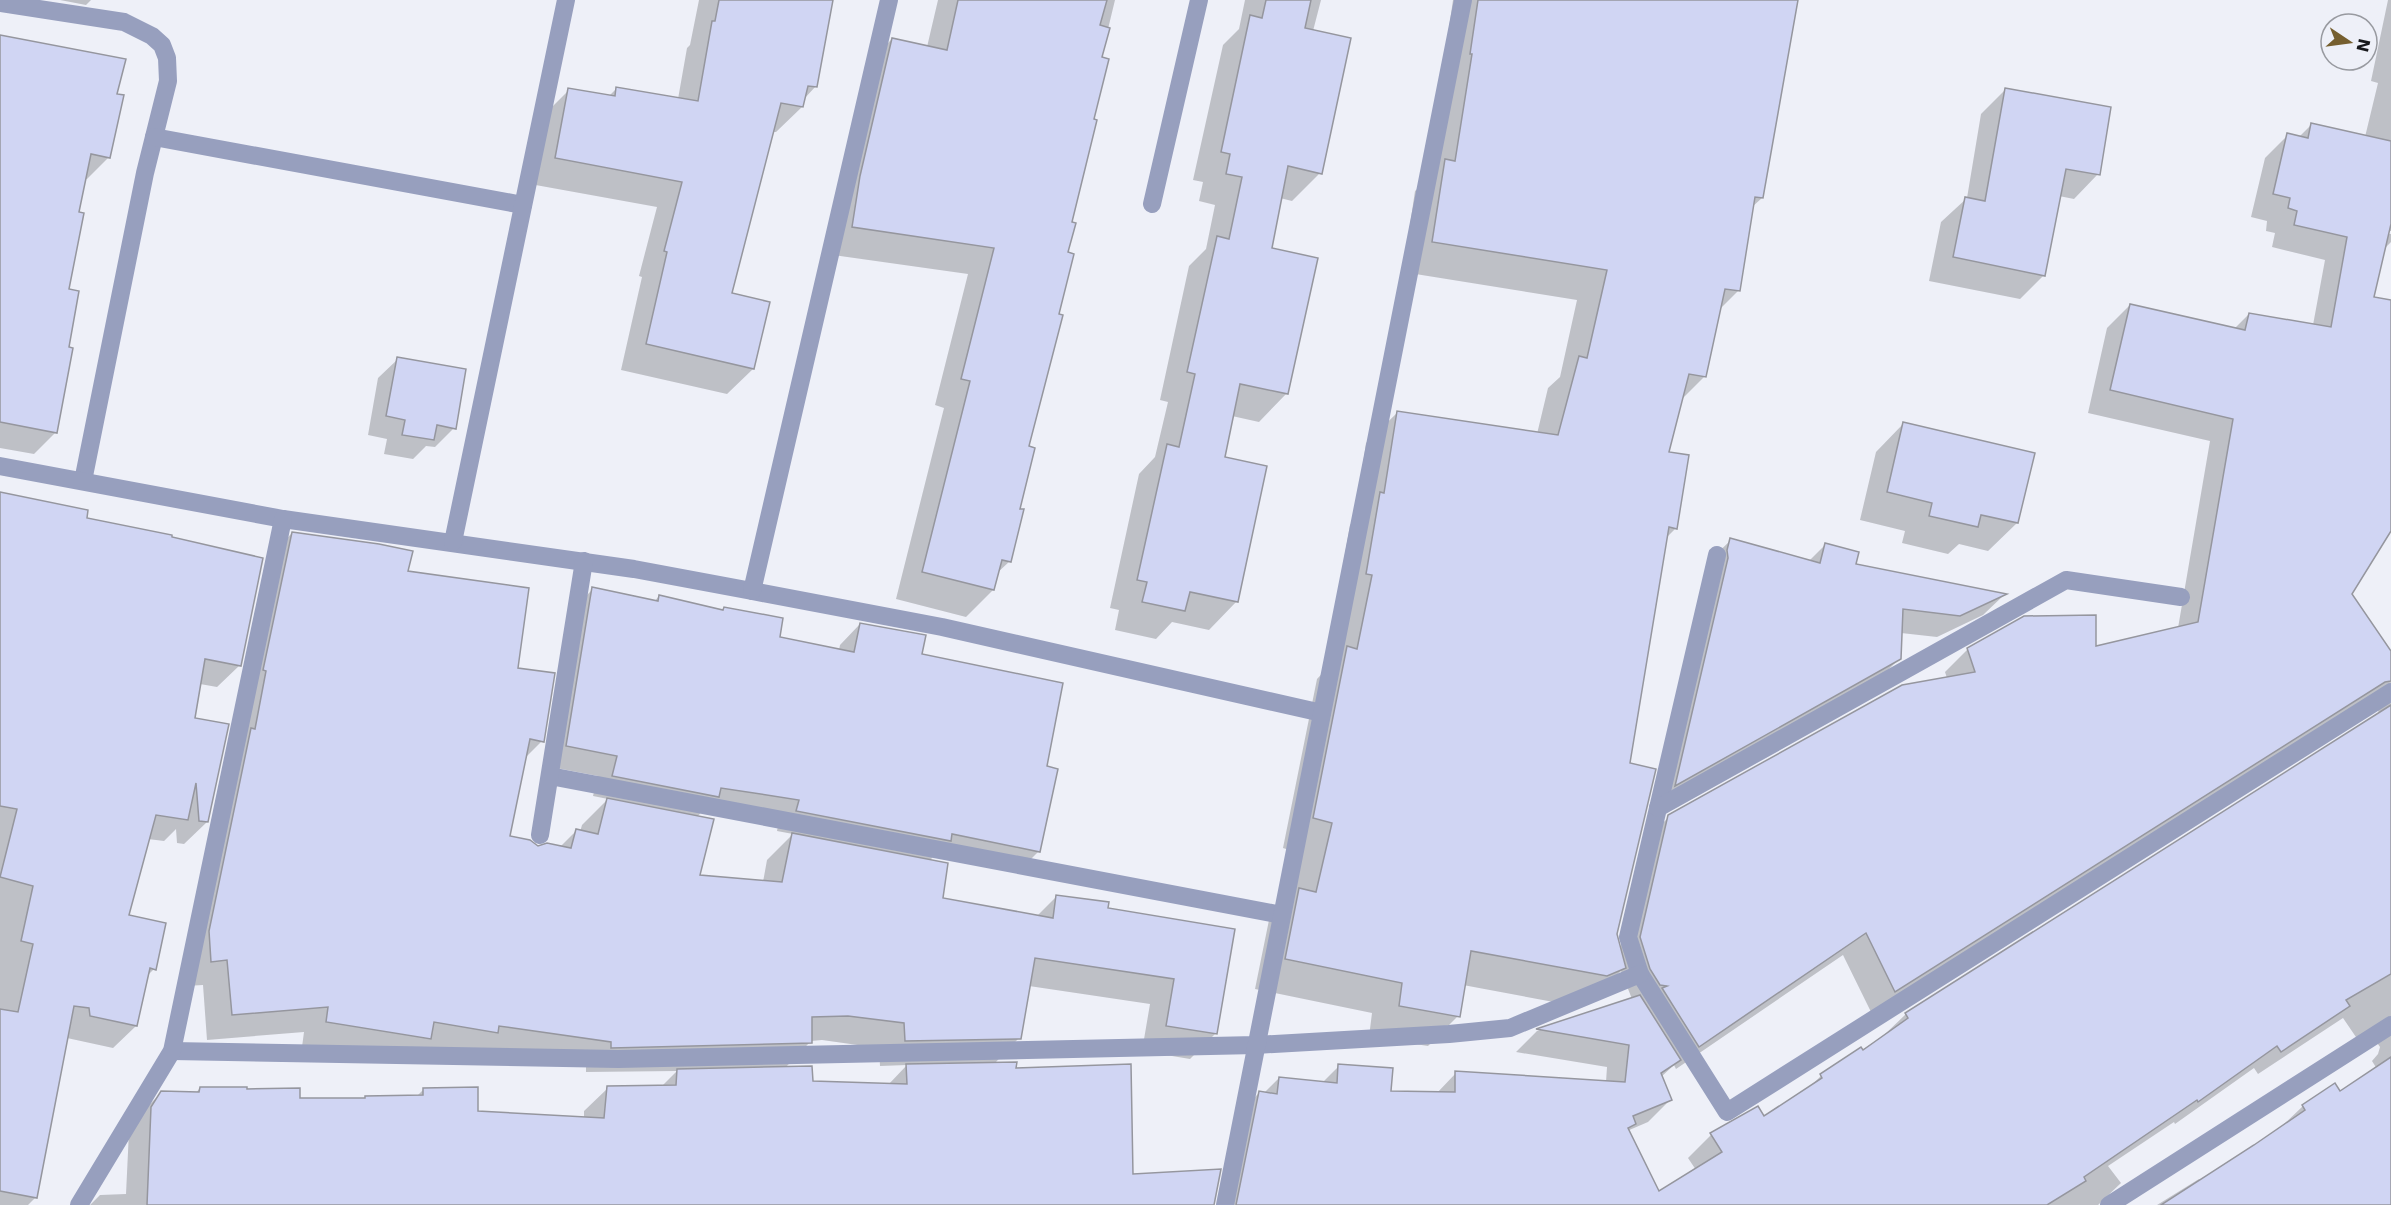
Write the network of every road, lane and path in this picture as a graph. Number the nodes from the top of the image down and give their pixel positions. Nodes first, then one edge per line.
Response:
1 (566, 0) edge
2 (889, 0) edge
3 (1199, 0) edge
4 (1463, 0) edge
5 (0, 3) edge
6 (154, 137) junction
7 (1152, 204) dead end
8 (523, 205) junction
9 (0, 466) edge
10 (83, 481) junction
11 (283, 519) junction
12 (453, 542) junction
13 (1717, 555) dead end
14 (584, 561) junction
15 (752, 591) junction
16 (2181, 597) dead end
17 (2391, 692) edge
18 (1322, 713) junction
19 (550, 776) junction
20 (1658, 808) junction
21 (540, 835) dead end
22 (1282, 915) junction
23 (1640, 974) junction
24 (2391, 1025) edge
25 (1256, 1045) junction
26 (172, 1051) junction
27 (79, 1205) edge
28 (1225, 1205) edge
29 (2109, 1205) edge

1 - 8 street
2 - 15 street
3 - 7 street
4 - 18 street
5 - 6 street
6 - 8 street
6 - 10 street
8 - 12 street
9 - 10 street
10 - 11 street
11 - 12 street
11 - 26 street
12 - 14 street
13 - 20 street
14 - 15 street
14 - 19 street
15 - 18 street
16 - 20 street
17 - 23 street
18 - 22 street
19 - 21 street
19 - 22 street
20 - 23 street
22 - 25 street
23 - 25 street
24 - 29 street
25 - 26 street
25 - 28 street
26 - 27 street

